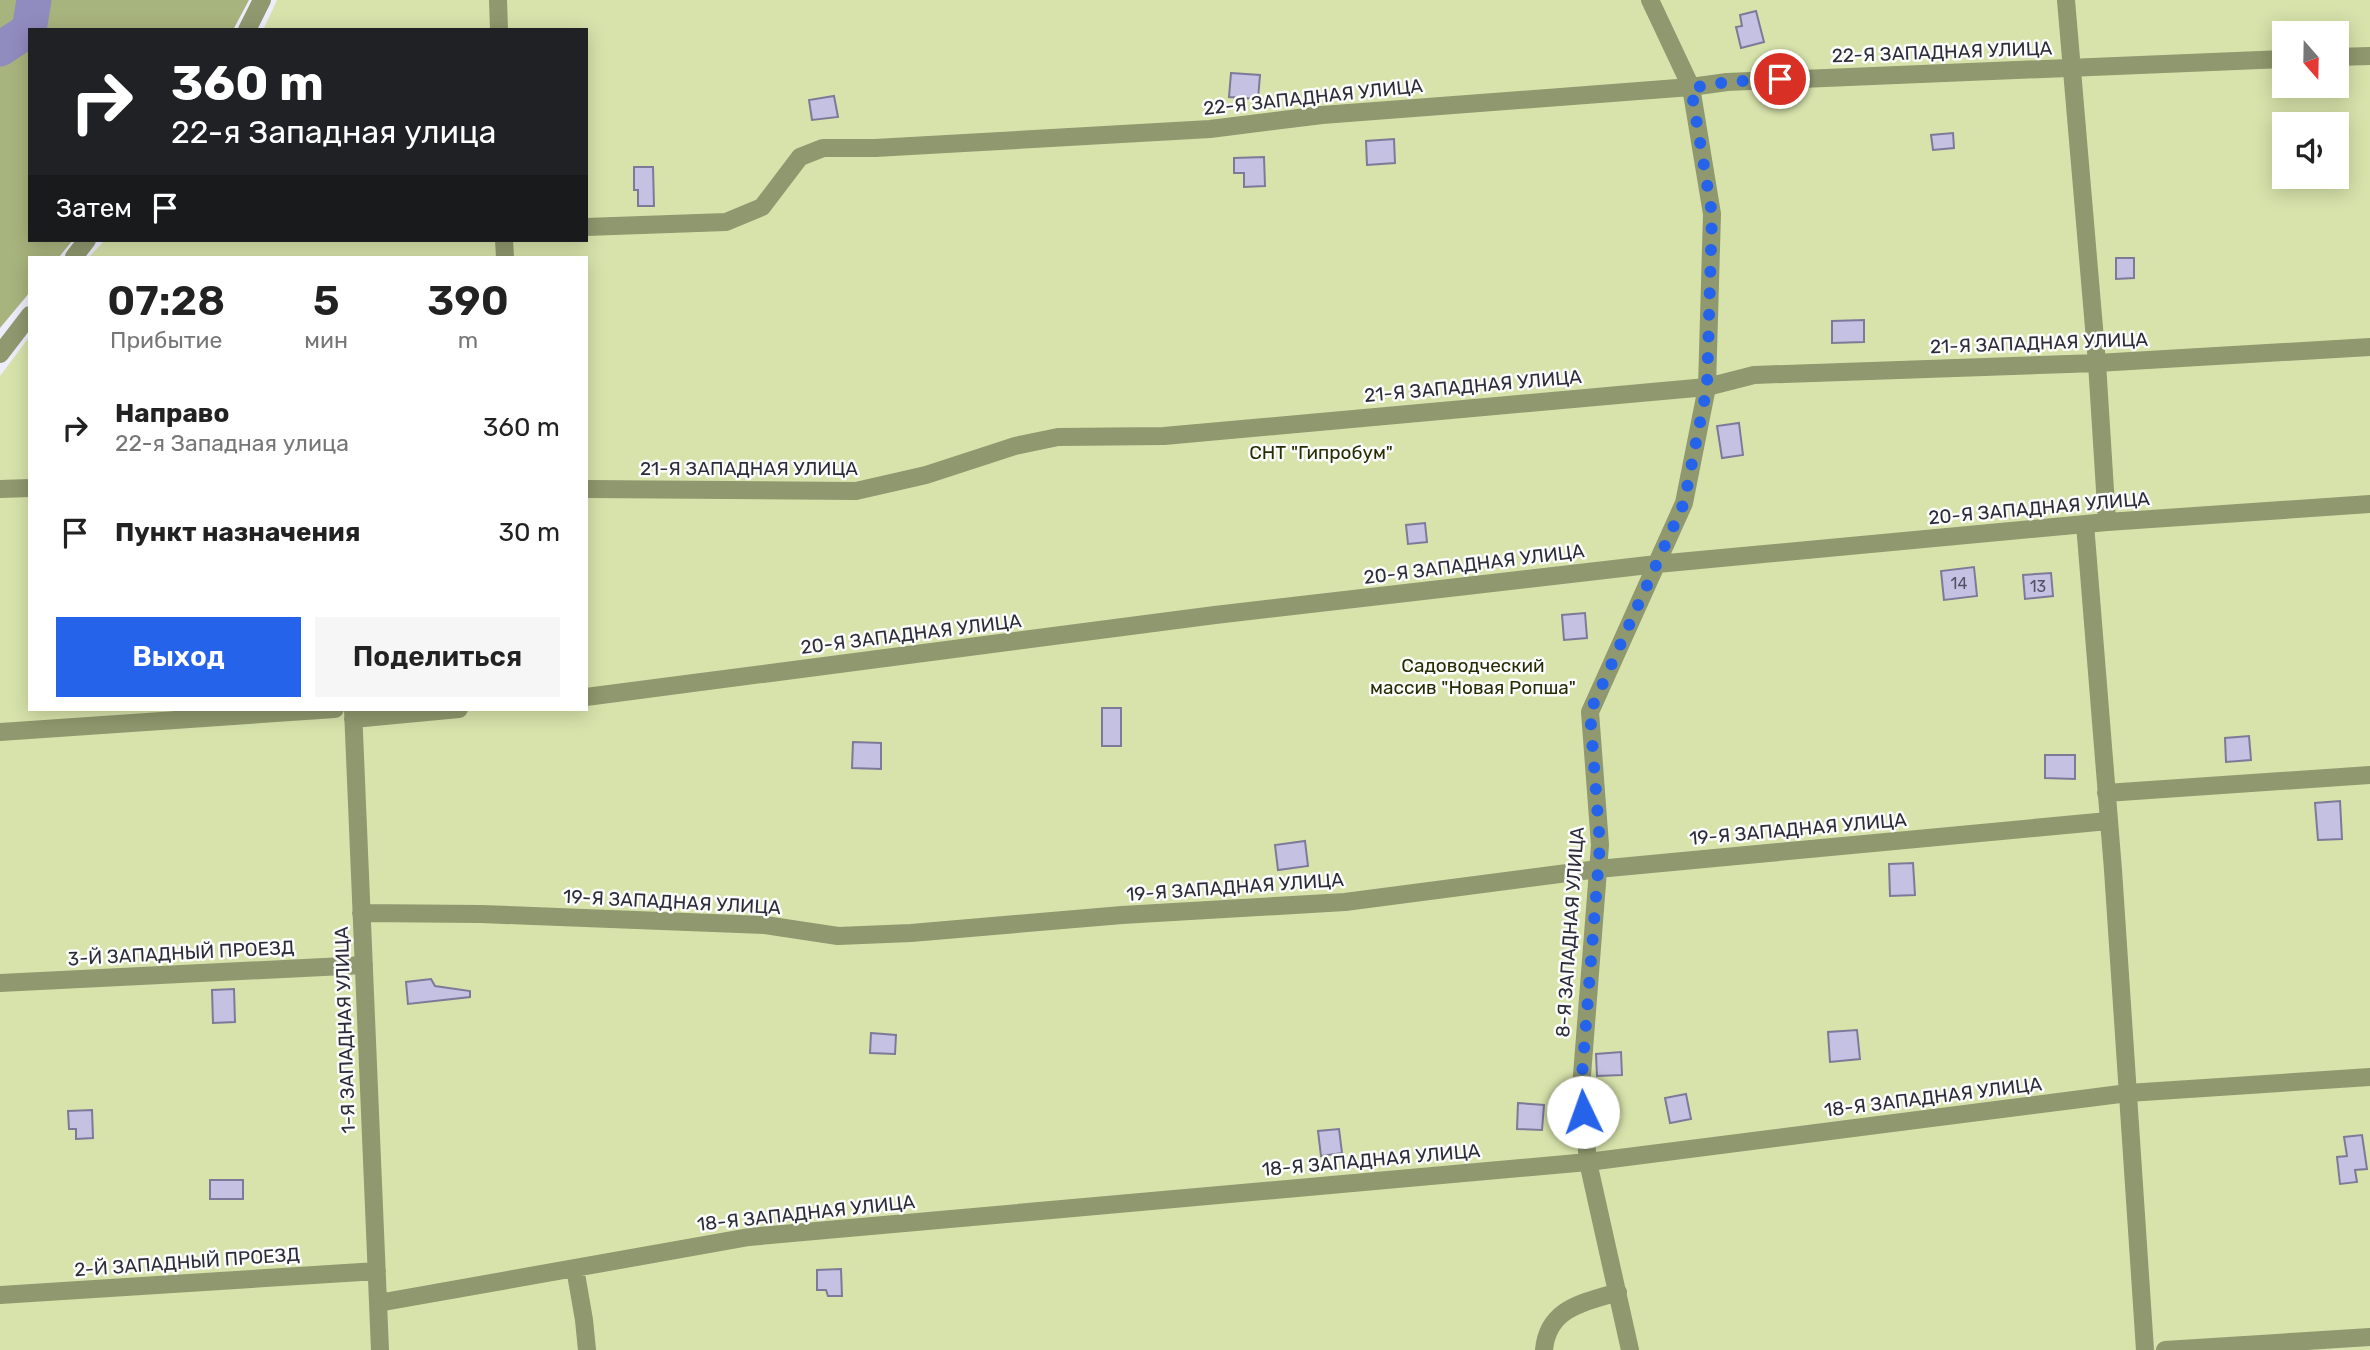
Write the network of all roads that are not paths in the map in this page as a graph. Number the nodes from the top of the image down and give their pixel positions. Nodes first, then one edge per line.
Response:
1 (262, 0) edge
2 (498, 0) edge
3 (1650, 0) edge
4 (2066, 0) edge
5 (248, 28) edge
6 (499, 28) edge
7 (2370, 56) edge
8 (2349, 57) edge
9 (2272, 59) edge
10 (2073, 67) junction
11 (1691, 88) junction
12 (588, 227) edge
13 (85, 242) edge
14 (75, 256) edge
15 (28, 318) edge
16 (2370, 346) edge
17 (0, 354) edge
18 (2097, 363) junction
19 (1707, 387) junction
20 (28, 488) edge
21 (0, 489) edge
22 (588, 489) edge
23 (2370, 504) edge
24 (2107, 522) junction
25 (2085, 524) junction
26 (1657, 564) junction
27 (588, 696) edge
28 (306, 711) edge
29 (416, 711) edge
30 (353, 714) edge
31 (0, 732) edge
32 (2370, 775) edge
33 (2106, 793) junction
34 (2108, 821) junction
35 (1598, 869) junction
36 (361, 913) junction
37 (364, 965) junction
38 (0, 983) edge
39 (2370, 1077) edge
40 (2128, 1093) junction
41 (1588, 1162) junction
42 (575, 1268) junction
43 (377, 1271) junction
44 (1618, 1292) junction
45 (0, 1296) edge
46 (378, 1303) junction
47 (2370, 1337) edge
48 (380, 1350) edge
49 (587, 1350) edge
50 (1545, 1350) edge
51 (1630, 1350) edge
52 (2145, 1350) edge
53 (2165, 1350) edge

1 - 5 street
2 - 6 street
3 - 11 street, 8-Я ЗАПАДНАЯ УЛИЦА
4 - 10 street
7 - 8 street
9 - 10 street, 22-Я ЗАПАДНАЯ УЛИЦА
10 - 11 street, 22-Я ЗАПАДНАЯ УЛИЦА
10 - 18 street
11 - 12 street, 22-Я ЗАПАДНАЯ УЛИЦА
11 - 19 street, 8-Я ЗАПАДНАЯ УЛИЦА
13 - 14 street
15 - 17 street
16 - 18 street, 21-Я ЗАПАДНАЯ УЛИЦА
18 - 19 street, 21-Я ЗАПАДНАЯ УЛИЦА
18 - 24 street
19 - 22 street, 21-Я ЗАПАДНАЯ УЛИЦА
19 - 26 street, 8-Я ЗАПАДНАЯ УЛИЦА
20 - 21 street
23 - 24 street, 20-Я ЗАПАДНАЯ УЛИЦА
24 - 25 street, 20-Я ЗАПАДНАЯ УЛИЦА
25 - 26 street, 20-Я ЗАПАДНАЯ УЛИЦА
25 - 33 street
26 - 27 street, 20-Я ЗАПАДНАЯ УЛИЦА
26 - 35 street, 8-Я ЗАПАДНАЯ УЛИЦА
28 - 31 street
29 - 30 street
30 - 36 street, 1-Я ЗАПАДНАЯ УЛИЦА
32 - 33 street
33 - 34 street
34 - 35 street, 19-Я ЗАПАДНАЯ УЛИЦА
34 - 40 street
35 - 36 street, 19-Я ЗАПАДНАЯ УЛИЦА
35 - 41 street, 8-Я ЗАПАДНАЯ УЛИЦА
36 - 37 street, 1-Я ЗАПАДНАЯ УЛИЦА
37 - 38 street, 3-Й ЗАПАДНЫЙ ПРОЕЗД
37 - 43 street, 1-Я ЗАПАДНАЯ УЛИЦА
39 - 40 street, 18-Я ЗАПАДНАЯ УЛИЦА
40 - 41 street, 18-Я ЗАПАДНАЯ УЛИЦА
40 - 52 street
41 - 42 street, 18-Я ЗАПАДНАЯ УЛИЦА
41 - 44 street, 8-Я ЗАПАДНАЯ УЛИЦА
42 - 46 street, 18-Я ЗАПАДНАЯ УЛИЦА
42 - 49 street
43 - 45 street, 2-Й ЗАПАДНЫЙ ПРОЕЗД
43 - 46 street, 1-Я ЗАПАДНАЯ УЛИЦА
44 - 50 street
44 - 51 street, 8-Я ЗАПАДНАЯ УЛИЦА
46 - 48 street, 1-Я ЗАПАДНАЯ УЛИЦА
47 - 53 street

